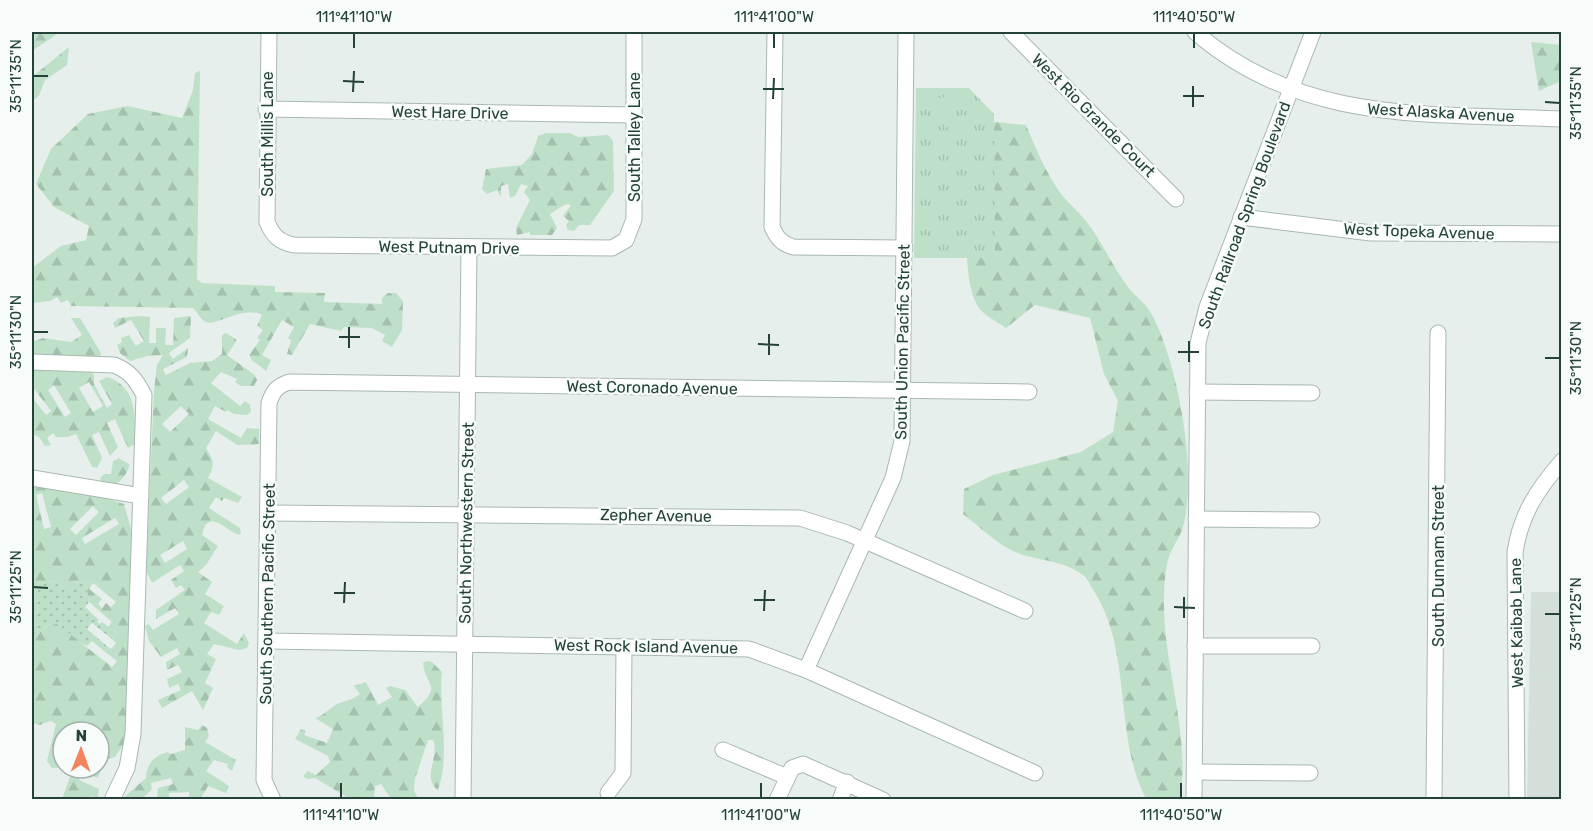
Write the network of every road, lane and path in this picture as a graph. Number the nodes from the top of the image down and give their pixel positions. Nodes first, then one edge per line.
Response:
1 (269, 32) edge
2 (634, 32) edge
3 (775, 32) edge
4 (906, 32) edge
5 (1011, 32) edge
6 (1195, 32) edge
7 (1313, 32) edge
8 (1291, 89) junction
9 (266, 109) junction
10 (634, 115) junction
11 (1562, 119) edge
12 (1176, 199) dead end
13 (1240, 217) junction
14 (1562, 234) edge
15 (273, 235) joint
16 (626, 240) joint
17 (469, 247) junction
18 (904, 248) junction
19 (1438, 333) dead end
20 (32, 362) edge
21 (468, 385) junction
22 (276, 388) joint
23 (903, 390) junction
24 (1029, 392) dead end
25 (1197, 392) junction
26 (1312, 393) dead end
27 (1562, 461) edge
28 (32, 478) edge
29 (141, 496) junction
30 (268, 513) junction
31 (467, 513) junction
32 (1196, 519) junction
33 (1312, 519) dead end
34 (865, 542) junction
35 (1025, 611) dead end
36 (267, 641) junction
37 (464, 644) junction
38 (624, 646) junction
39 (1195, 646) junction
40 (1312, 646) dead end
41 (806, 670) junction
42 (723, 750) dead end
43 (1196, 772) junction
44 (1035, 773) dead end
45 (1310, 773) dead end
46 (787, 777) junction
47 (848, 783) junction
48 (608, 793) dead end
49 (112, 800) edge
50 (273, 800) edge
51 (463, 800) edge
52 (777, 800) edge
53 (840, 800) edge
54 (883, 800) edge
55 (1194, 800) edge
56 (1434, 800) edge
57 (1517, 800) edge

1 - 9 street, South Millis Lane
2 - 10 street, South Talley Lane
3 - 18 street
4 - 18 street, South Union Pacific Street
5 - 12 street, West Rio Grande Court
6 - 8 street, West Alaska Avenue
7 - 8 street, South Railroad Spring Boulevard
8 - 11 street, West Alaska Avenue
8 - 13 street, South Railroad Spring Boulevard
9 - 10 street, West Hare Drive
9 - 15 street, South Millis Lane
10 - 16 street, South Talley Lane
13 - 14 street, West Topeka Avenue
13 - 25 street, South Railroad Spring Boulevard
15 - 17 street, West Putnam Drive
16 - 17 street, West Putnam Drive
17 - 21 street, South Northwestern Street
18 - 23 street, South Union Pacific Street
19 - 56 street, South Dunnam Street
20 - 29 street
21 - 22 street, West Coronado Avenue
21 - 23 street, West Coronado Avenue
21 - 31 street, South Northwestern Street
22 - 30 street, South Southern Pacific Street
23 - 24 street, West Coronado Avenue
23 - 34 street, South Union Pacific Street
25 - 26 street
25 - 32 street, South Railroad Spring Boulevard
27 - 57 street, West Kaibab Lane
28 - 29 street
29 - 49 street
30 - 31 street, Zepher Avenue
30 - 36 street, South Southern Pacific Street
31 - 34 street, Zepher Avenue
31 - 37 street, South Northwestern Street
32 - 33 street
32 - 39 street, South Railroad Spring Boulevard
34 - 35 street, Zepher Avenue
34 - 41 street, South Union Pacific Street
36 - 37 street, West Rock Island Avenue
36 - 50 street, South Southern Pacific Street
37 - 38 street, West Rock Island Avenue
37 - 51 street, South Northwestern Street
38 - 41 street, West Rock Island Avenue
38 - 48 street
39 - 40 street
39 - 43 street, South Railroad Spring Boulevard
41 - 44 street, West Rock Island Avenue
42 - 46 street
43 - 45 street
43 - 55 street, South Railroad Spring Boulevard
46 - 47 street
46 - 52 street
47 - 53 street
47 - 54 street

